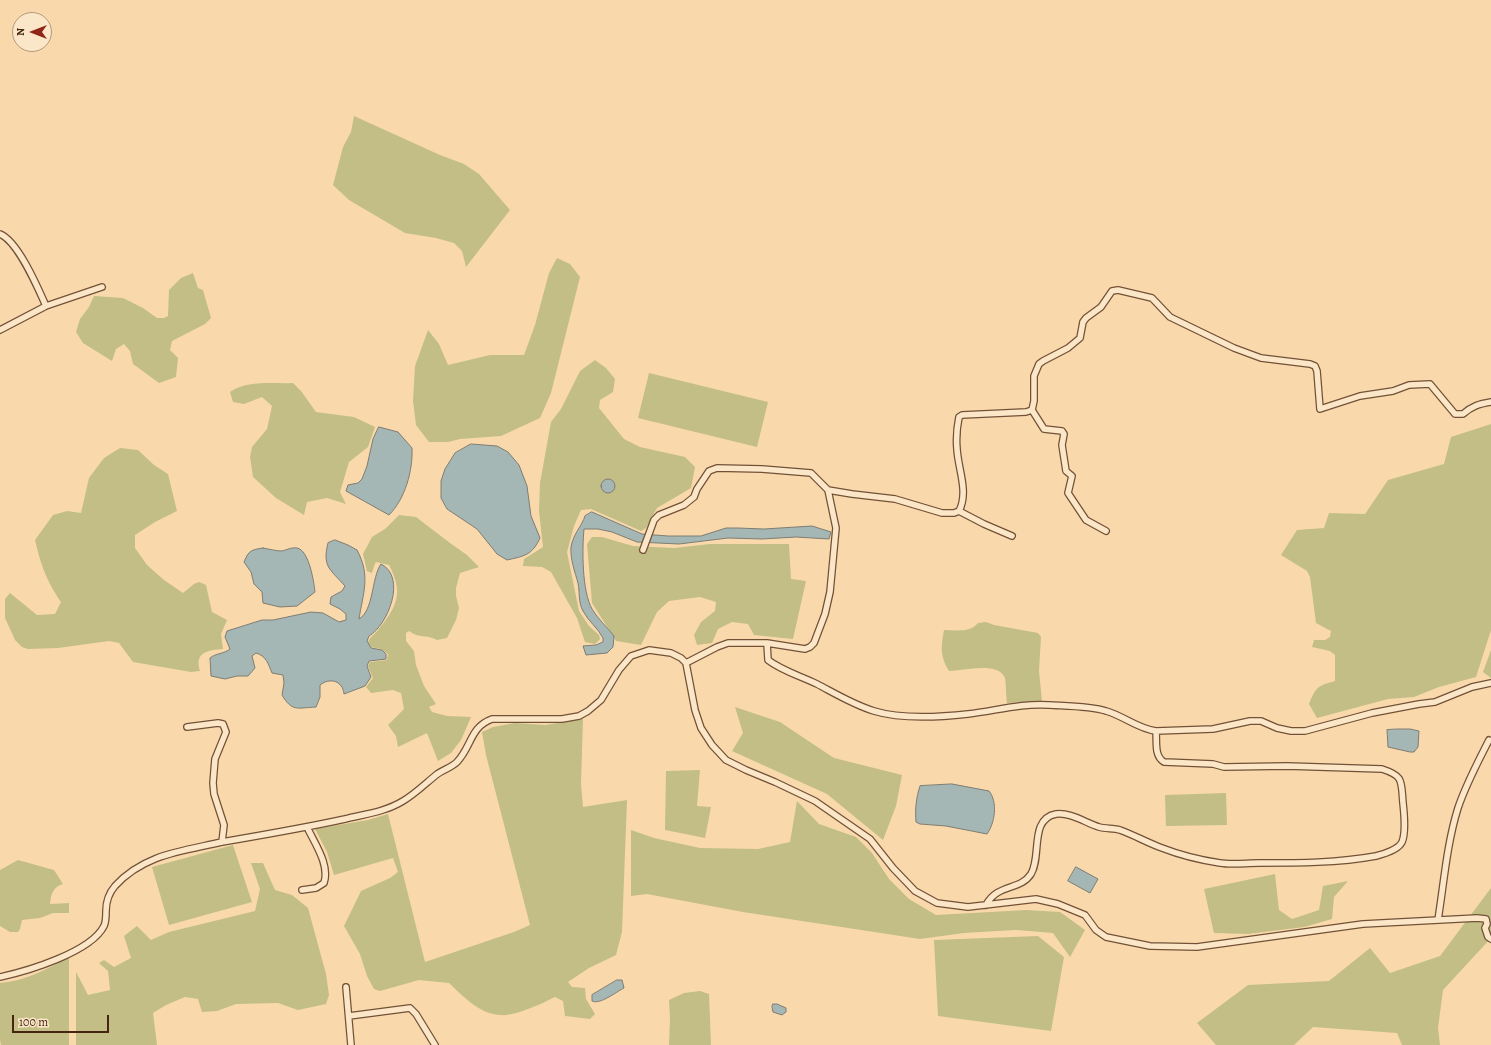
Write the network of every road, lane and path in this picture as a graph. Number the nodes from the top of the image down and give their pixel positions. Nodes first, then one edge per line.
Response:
1 (0, 234) edge
2 (102, 286) dead end
3 (46, 306) junction
4 (0, 330) edge
5 (1491, 402) edge
6 (1032, 410) junction
7 (828, 490) junction
8 (959, 511) junction
9 (1106, 531) dead end
10 (1012, 536) dead end
11 (643, 550) dead end
12 (767, 643) junction
13 (686, 663) junction
14 (1491, 683) edge
15 (187, 727) dead end
16 (1156, 731) junction
17 (1489, 740) dead end
18 (307, 827) junction
19 (222, 842) junction
20 (302, 890) dead end
21 (986, 905) junction
22 (1438, 920) junction
23 (1491, 939) edge
24 (0, 977) edge
25 (346, 987) dead end
26 (349, 1016) junction
27 (351, 1045) edge
28 (435, 1045) edge

1 - 3 street
2 - 3 street
3 - 4 street
5 - 6 street
6 - 8 street
6 - 9 street
7 - 8 street
7 - 11 street
7 - 12 street
8 - 10 street
12 - 13 street
12 - 16 street
13 - 18 street
13 - 21 street
14 - 16 street
15 - 19 street
16 - 21 street
17 - 22 street
18 - 19 street
18 - 20 street
19 - 24 street
21 - 22 street
22 - 23 street
25 - 26 street
26 - 27 street
26 - 28 street

